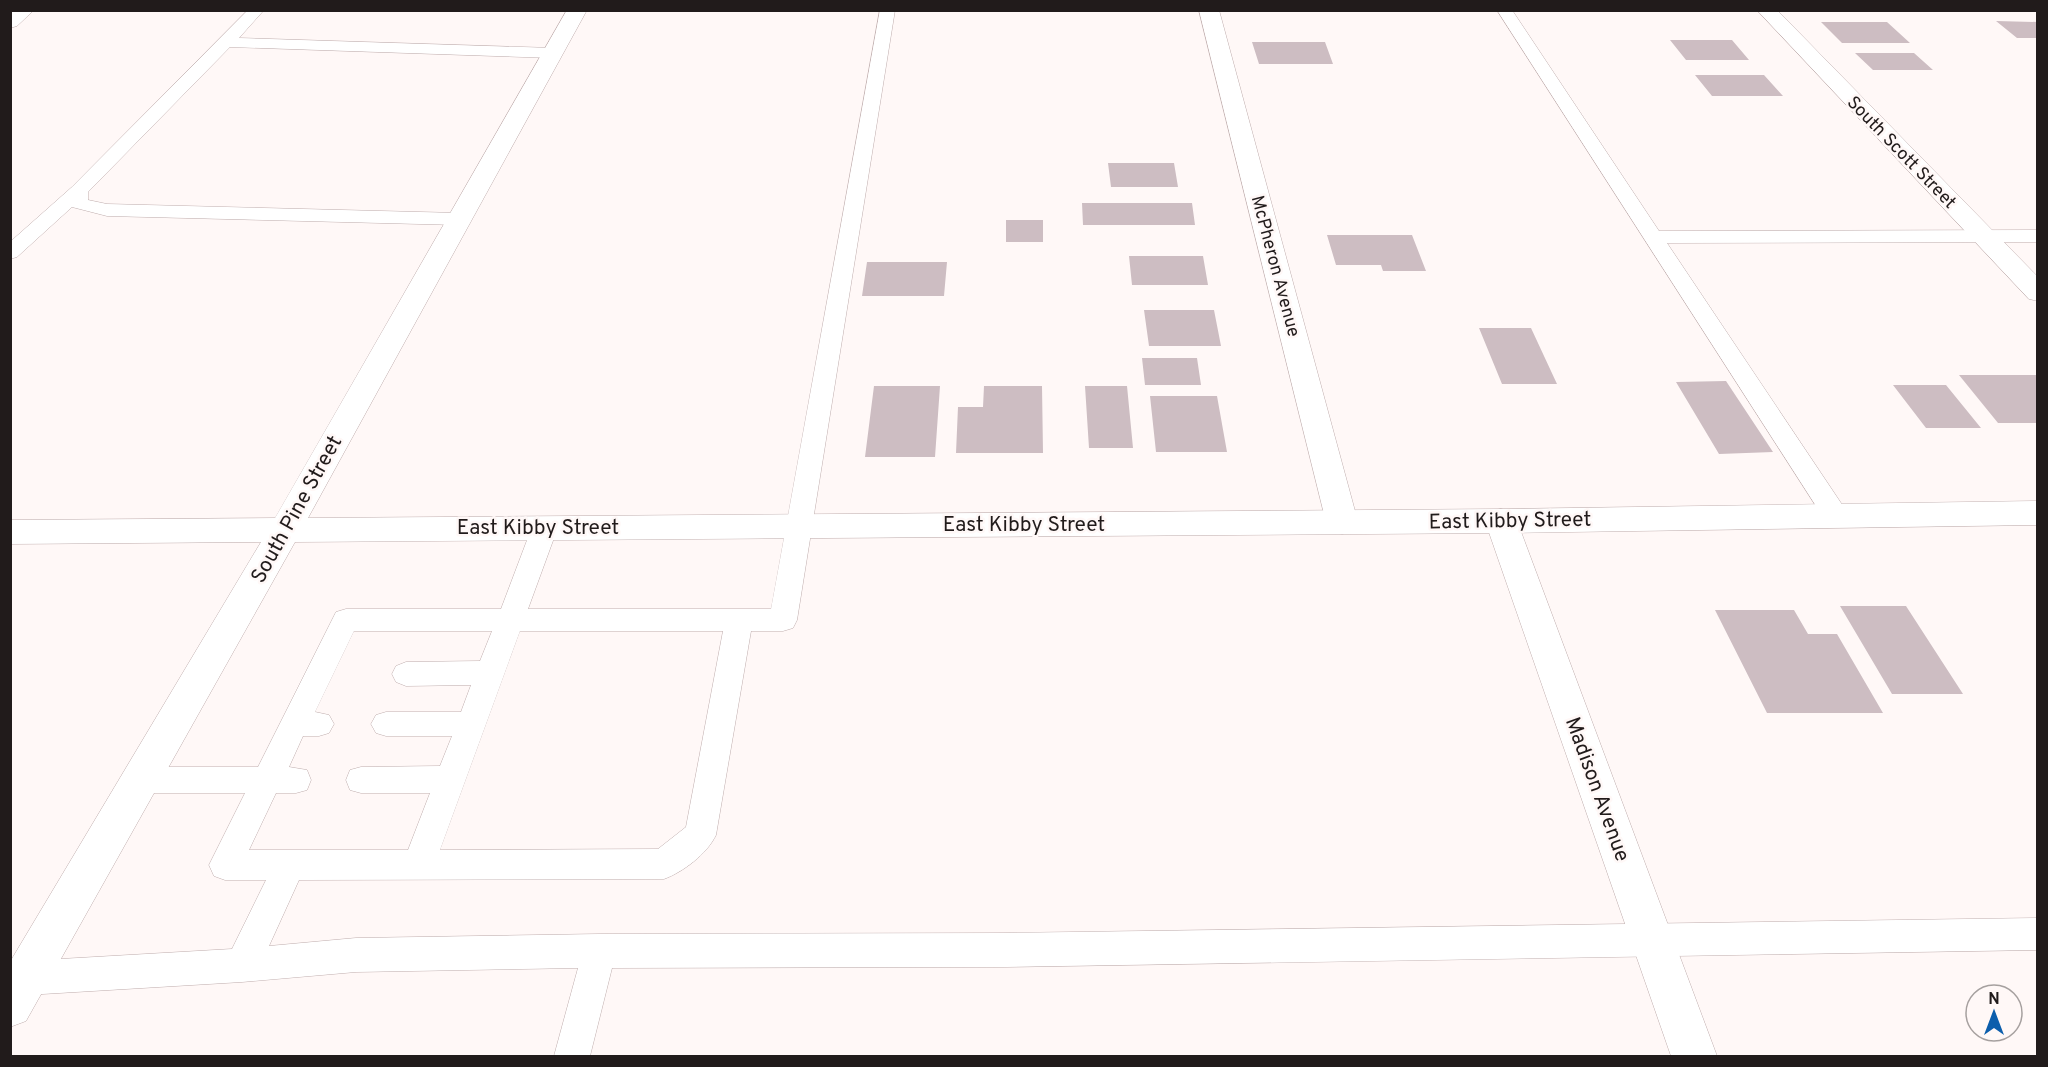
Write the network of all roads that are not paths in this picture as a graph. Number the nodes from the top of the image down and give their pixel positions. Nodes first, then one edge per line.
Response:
1 (25, 10) edge
2 (257, 10) edge
3 (577, 10) edge
4 (888, 10) edge
5 (1209, 10) edge
6 (1504, 10) edge
7 (1766, 10) edge
8 (10, 22) edge
9 (225, 42) junction
10 (553, 53) junction
11 (79, 191) junction
12 (459, 219) junction
13 (1983, 236) junction
14 (2037, 236) edge
15 (1653, 237) junction
16 (10, 253) edge
17 (2037, 293) edge
18 (2037, 513) edge
19 (1836, 516) junction
20 (1501, 520) junction
21 (1342, 522) junction
22 (799, 525) junction
23 (545, 527) junction
24 (286, 528) junction
25 (10, 532) edge
26 (509, 620) junction
27 (739, 620) junction
28 (489, 673) junction
29 (406, 674) dead end
30 (386, 724) dead end
31 (470, 724) junction
32 (450, 779) junction
33 (142, 780) junction
34 (281, 780) junction
35 (361, 780) dead end
36 (290, 865) junction
37 (418, 865) junction
38 (2037, 934) edge
39 (1652, 940) junction
40 (599, 951) junction
41 (242, 965) junction
42 (18, 992) edge
43 (572, 1056) edge
44 (1694, 1056) edge

1 - 8 street
2 - 9 lane
3 - 10 street, South Pine Street
4 - 22 lane
5 - 21 street, McPheron Avenue
6 - 15 lane
7 - 13 street, South Scott Street
9 - 10 lane
9 - 11 lane
10 - 12 street, South Pine Street
11 - 12 lane
11 - 16 lane
12 - 24 street, South Pine Street
13 - 14 lane
13 - 15 lane
13 - 17 street, South Scott Street
15 - 19 lane
18 - 19 street, East Kibby Street
19 - 20 street, East Kibby Street
20 - 21 street, East Kibby Street
20 - 39 street, Madison Avenue
21 - 22 street, East Kibby Street
22 - 23 street, East Kibby Street
22 - 27 lane
23 - 24 street, East Kibby Street
23 - 26 lane
24 - 25 street, East Kibby Street
24 - 33 street, South Pine Street
26 - 27 lane
26 - 28 lane
26 - 34 lane
27 - 37 lane
28 - 29 lane
28 - 31 lane
30 - 31 lane
31 - 32 lane
32 - 35 lane
32 - 37 lane
33 - 34 lane
33 - 42 street, South Pine Street
34 - 36 lane
36 - 37 lane
36 - 41 lane
38 - 39 lane
39 - 40 lane
39 - 44 street, Madison Avenue
40 - 41 lane
40 - 43 lane
41 - 42 lane

